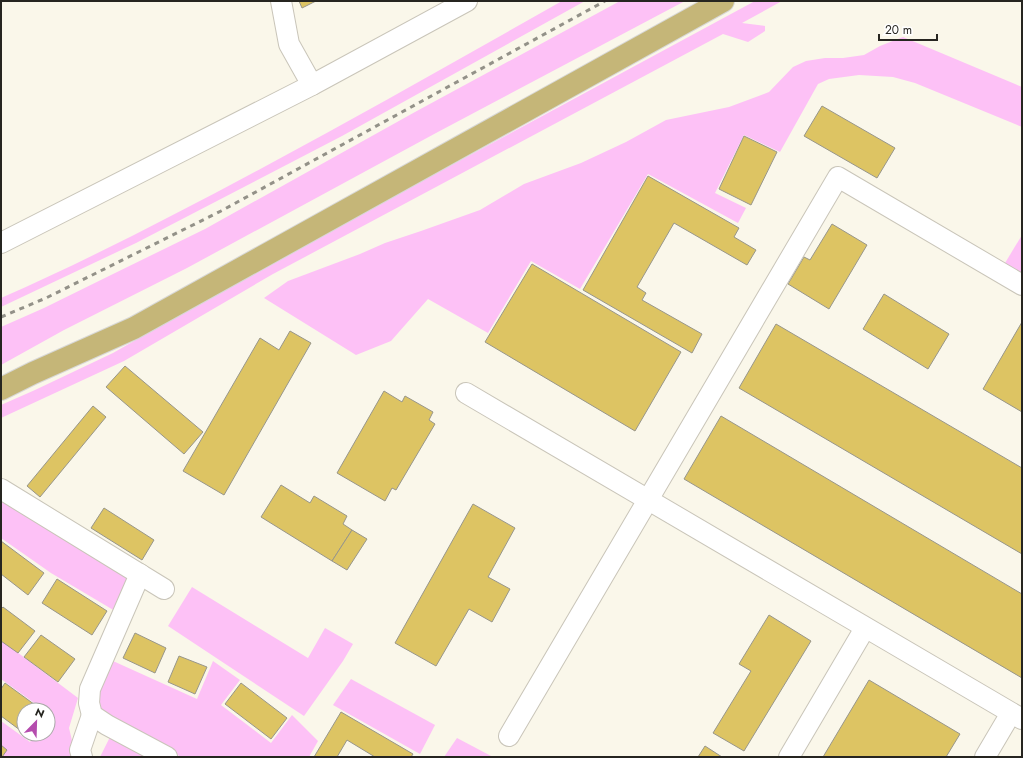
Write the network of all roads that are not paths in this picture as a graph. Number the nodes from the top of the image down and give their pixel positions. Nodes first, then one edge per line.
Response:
1 (281, 1) edge
2 (467, 1) edge
3 (723, 1) edge
4 (312, 85) junction
5 (1, 243) edge
6 (1022, 285) edge
7 (1, 388) edge
8 (466, 393) dead end
9 (1, 489) edge
10 (648, 500) junction
11 (140, 574) junction
12 (164, 590) dead end
13 (865, 628) junction
14 (92, 715) junction
15 (1016, 716) edge
16 (509, 736) dead end
17 (82, 757) edge
18 (167, 757) edge
19 (789, 757) edge
20 (985, 757) edge

1 - 4 street
2 - 4 street
3 - 7 main road
4 - 5 street
6 - 10 street
8 - 10 street
9 - 11 street
10 - 13 street
10 - 16 street
11 - 12 street
11 - 14 street
13 - 15 street
13 - 19 street
14 - 17 street
14 - 18 street
15 - 20 street

